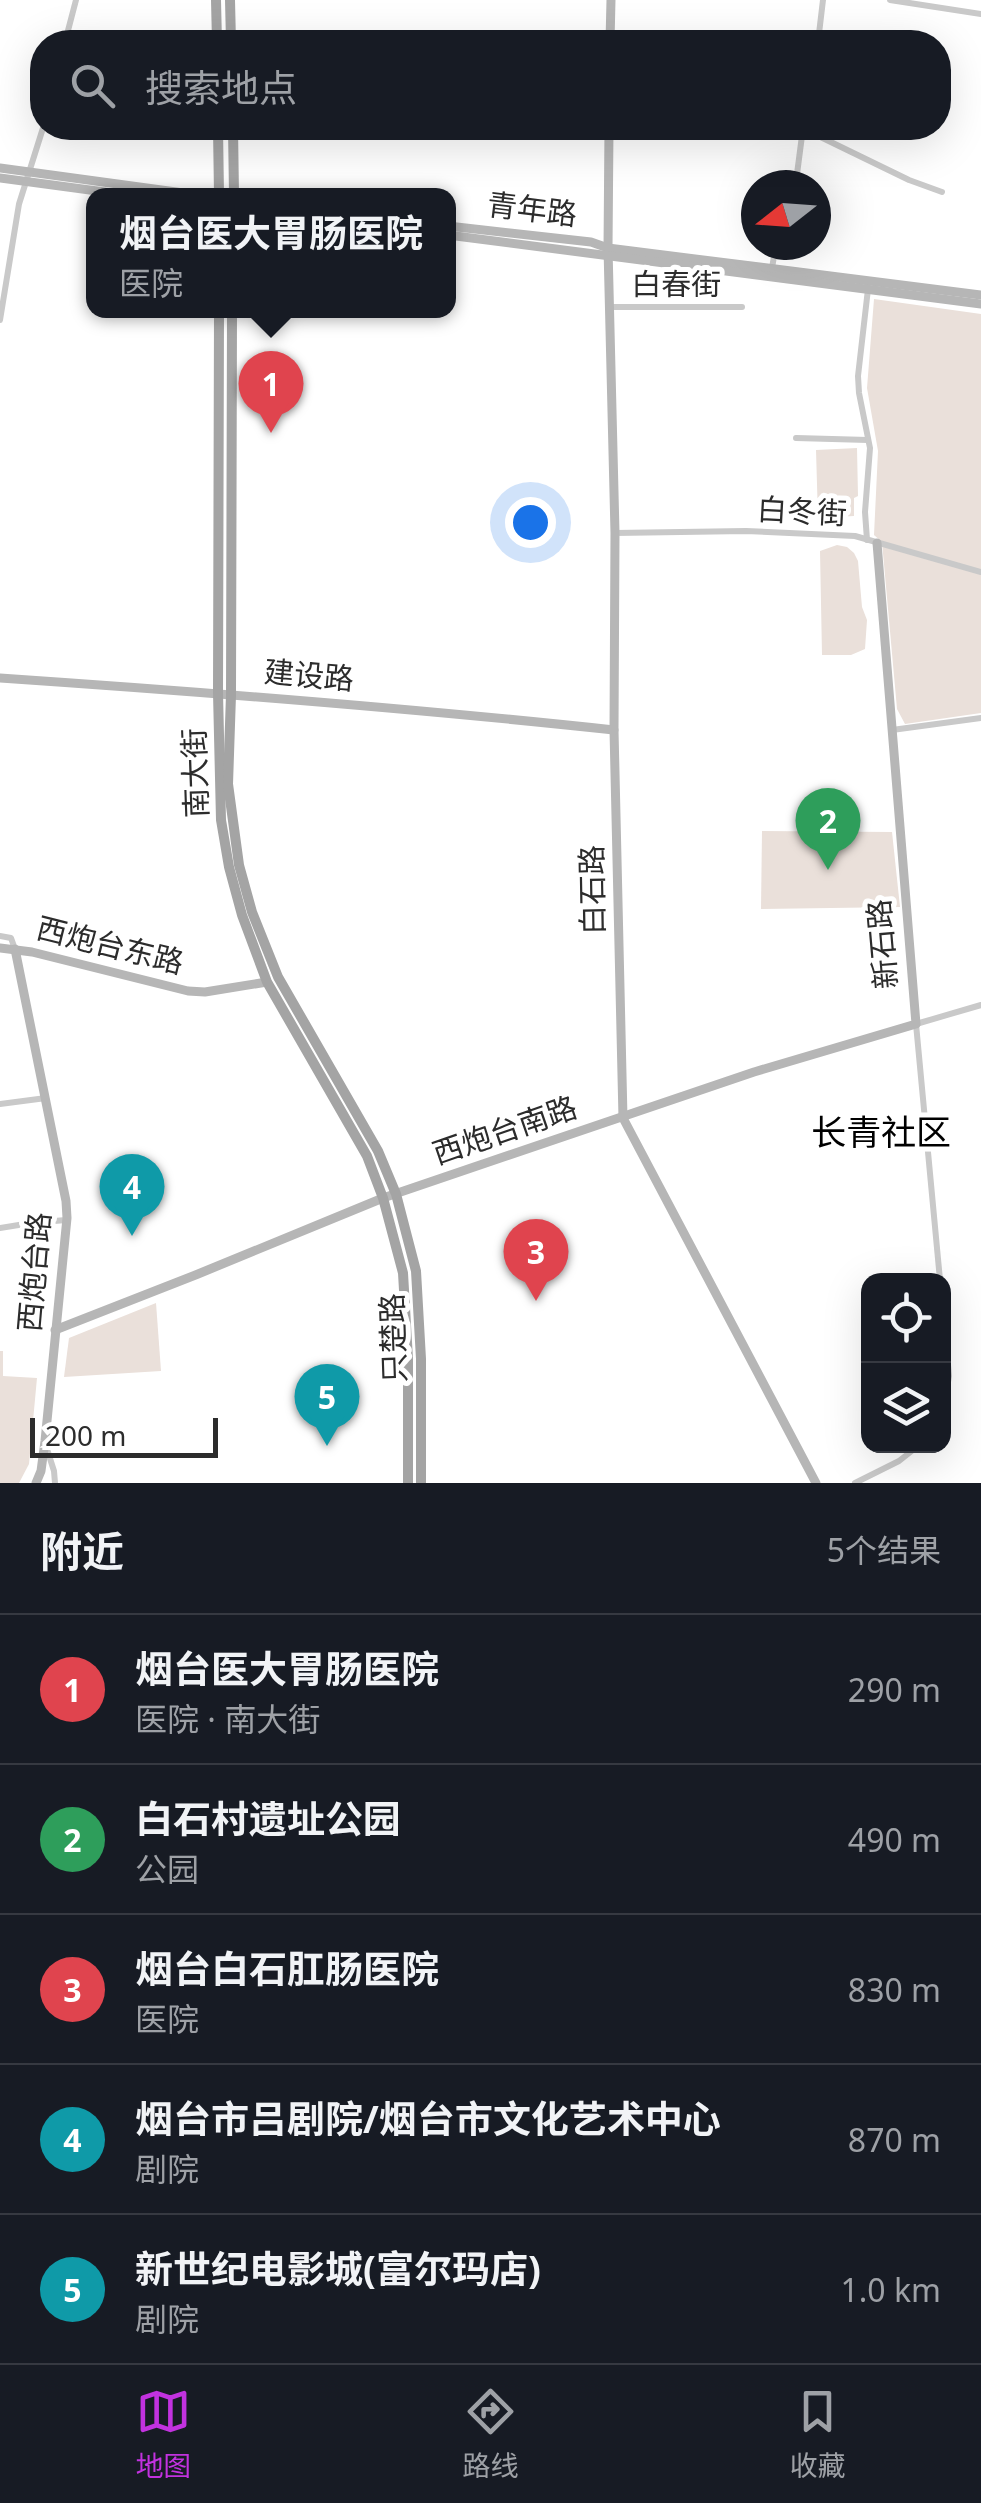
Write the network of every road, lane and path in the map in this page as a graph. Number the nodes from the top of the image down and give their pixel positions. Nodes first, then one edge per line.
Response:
1 (76, 0) edge
2 (216, 0) edge
3 (230, 0) edge
4 (611, 0) edge
5 (823, 0) edge
6 (890, 0) edge
7 (981, 14) edge
8 (68, 30) edge
9 (217, 30) edge
10 (231, 30) edge
11 (610, 30) edge
12 (819, 30) edge
13 (39, 140) edge
14 (218, 140) edge
15 (233, 140) edge
16 (609, 140) edge
17 (801, 140) edge
18 (827, 140) edge
19 (0, 168) edge
20 (798, 170) edge
21 (28, 177) junction
22 (0, 178) edge
23 (86, 188) edge
24 (126, 188) edge
25 (219, 188) edge
26 (234, 188) edge
27 (942, 192) dead end
28 (456, 227) edge
29 (456, 237) edge
30 (608, 251) junction
31 (774, 260) edge
32 (772, 270) junction
33 (868, 289) junction
34 (981, 296) edge
35 (981, 304) edge
36 (742, 307) dead end
37 (610, 308) junction
38 (218, 318) edge
39 (232, 318) edge
40 (0, 320) edge
41 (796, 438) dead end
42 (868, 440) junction
43 (615, 533) junction
44 (872, 542) junction
45 (981, 572) edge
46 (0, 678) edge
47 (218, 693) junction
48 (231, 694) junction
49 (981, 718) edge
50 (614, 730) junction
51 (891, 730) junction
52 (0, 936) edge
53 (0, 948) edge
54 (15, 948) junction
55 (267, 982) junction
56 (981, 1005) edge
57 (916, 1024) junction
58 (46, 1098) junction
59 (0, 1104) edge
60 (623, 1118) junction
61 (396, 1194) junction
62 (383, 1198) junction
63 (66, 1220) junction
64 (0, 1228) edge
65 (939, 1273) edge
66 (55, 1330) junction
67 (44, 1441) junction
68 (909, 1453) edge
69 (36, 1483) edge
70 (55, 1483) edge
71 (408, 1483) edge
72 (421, 1483) edge
73 (816, 1483) edge
74 (855, 1483) edge

1 - 8 street
2 - 9 main road
3 - 10 main road
4 - 11 street
5 - 12 street
6 - 7 street
13 - 21 street
14 - 25 main road
15 - 26 main road
16 - 30 street, 白石路
17 - 20 street
18 - 27 street
19 - 21 street
21 - 22 street
21 - 23 street
21 - 24 street
21 - 40 street
28 - 30 street, 青年路
29 - 30 street, 青年路
30 - 32 street
30 - 33 street
30 - 37 street, 白石路
31 - 32 street
32 - 34 street
33 - 35 street
33 - 42 street, 新石路
36 - 37 street, 白春街
37 - 43 street, 白石路
38 - 47 main road, 南大街
39 - 48 main road, 南大街
41 - 42 street
42 - 44 street, 新石路
43 - 44 street, 白冬街
43 - 50 street, 白石路
44 - 45 street, 白冬街
44 - 51 street, 新石路
46 - 47 street, 建设路
47 - 48 street, 建设路
47 - 55 main road, 南大街
48 - 50 street, 建设路
48 - 61 main road, 南大街
49 - 51 street
50 - 60 street, 白石路
51 - 57 street, 新石路
52 - 54 street
53 - 54 street, 西炮台东路
54 - 55 street, 西炮台东路
54 - 58 street, 西炮台路
55 - 62 main road, 南大街
56 - 57 street, 西炮台南路
57 - 60 street, 西炮台南路
57 - 65 street, 新石路
58 - 59 street
58 - 63 street, 西炮台路
60 - 61 street, 西炮台南路
60 - 73 street, 白石路
61 - 62 street, 西炮台南路
61 - 72 main road, 只楚路
62 - 66 street, 西炮台南路
62 - 71 main road, 只楚路
63 - 64 street
63 - 66 street, 西炮台路
66 - 67 street, 西炮台路
67 - 69 street
67 - 70 street, 西炮台路
68 - 74 street

